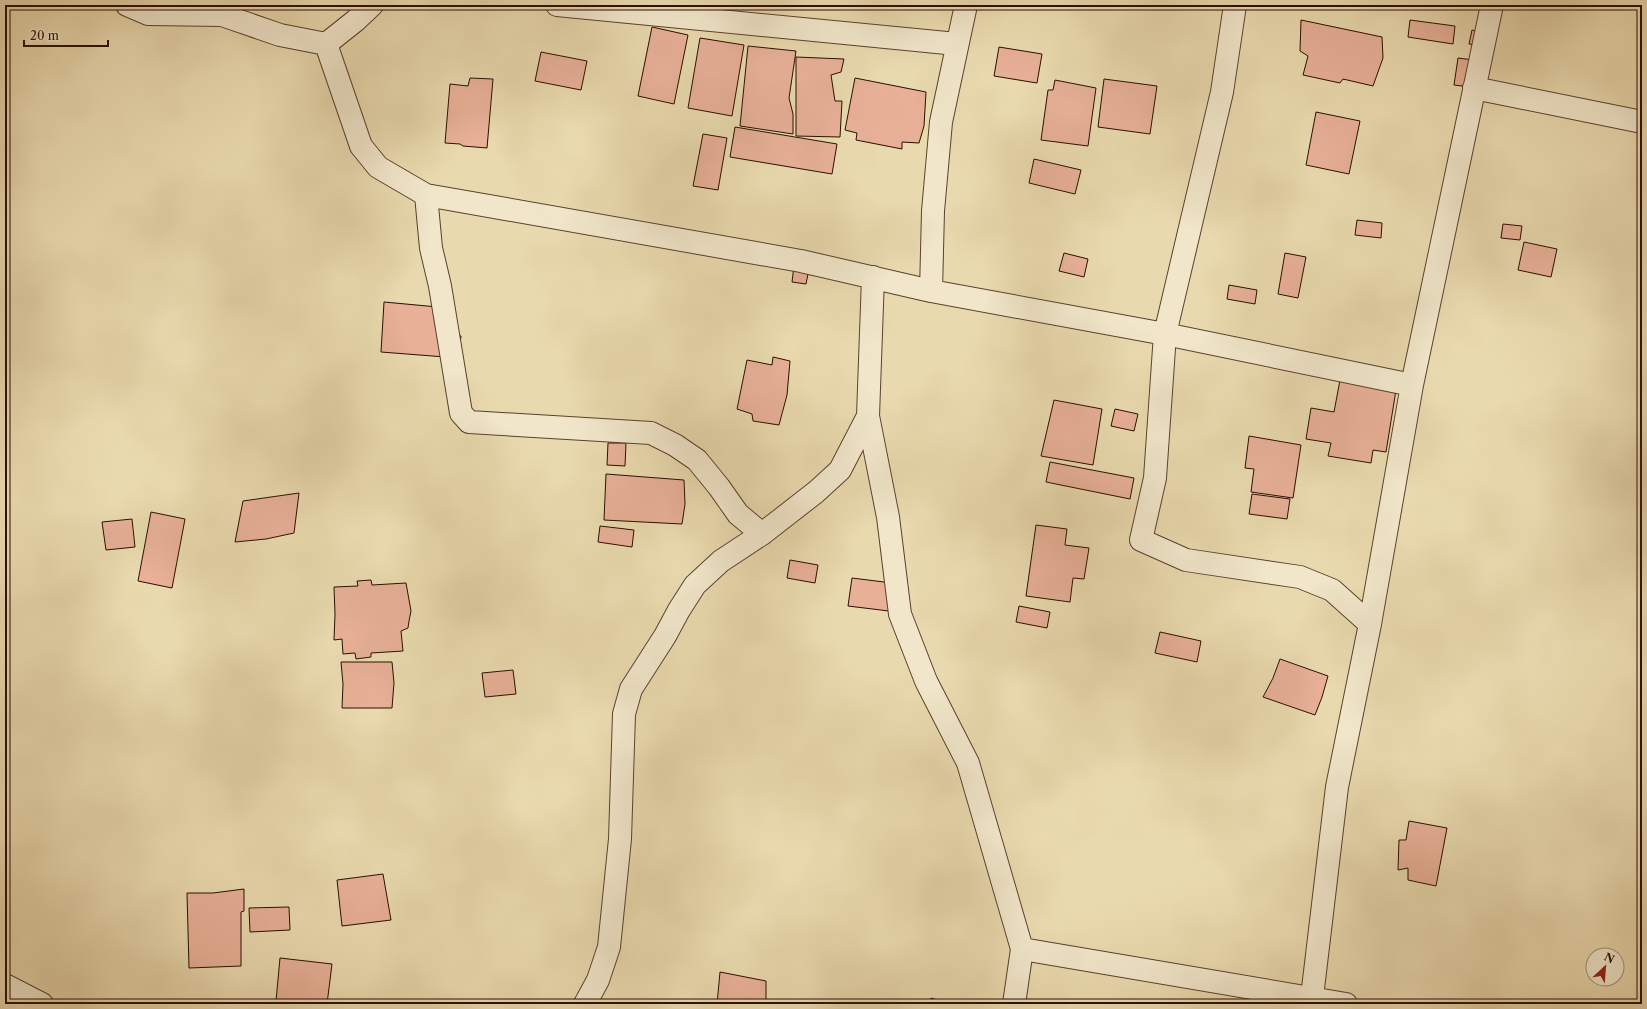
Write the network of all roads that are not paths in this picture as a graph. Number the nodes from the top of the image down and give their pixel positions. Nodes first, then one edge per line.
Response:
1 (127, 5) edge
2 (372, 5) edge
3 (557, 5) edge
4 (966, 5) edge
5 (1235, 5) edge
6 (1492, 5) edge
7 (326, 44) junction
8 (957, 44) junction
9 (1474, 88) junction
10 (1642, 122) edge
11 (426, 195) junction
12 (873, 277) junction
13 (931, 291) junction
14 (1164, 334) junction
15 (1412, 386) junction
16 (868, 416) junction
17 (762, 534) junction
18 (1370, 624) junction
19 (1022, 949) junction
20 (5, 985) edge
21 (1312, 997) junction
22 (42, 1004) edge
23 (585, 1004) edge
24 (1014, 1004) edge
25 (1346, 1004) edge

1 - 7 street
2 - 7 street
3 - 8 street
4 - 8 street
5 - 14 street
6 - 9 street
7 - 11 street
8 - 13 street
9 - 10 street
9 - 15 street
11 - 12 street
11 - 17 street
12 - 13 street
12 - 16 street
13 - 14 street
14 - 15 street
14 - 18 street
15 - 18 street
16 - 17 street
16 - 19 street
17 - 23 street
18 - 21 street
19 - 21 street
19 - 24 street
20 - 22 street
21 - 25 street

